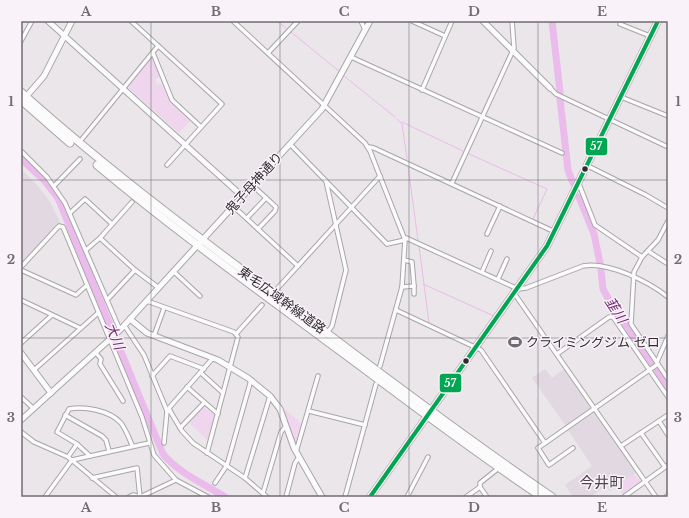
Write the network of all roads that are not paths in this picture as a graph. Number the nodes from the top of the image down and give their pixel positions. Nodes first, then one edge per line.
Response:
1 (32, 21) edge
2 (48, 21) edge
3 (72, 21) edge
4 (131, 21) edge
5 (233, 21) edge
6 (298, 21) edge
7 (361, 21) edge
8 (370, 21) edge
9 (412, 21) edge
10 (452, 21) edge
11 (483, 21) edge
12 (512, 21) edge
13 (658, 21) edge
14 (620, 24) dead end
15 (365, 30) junction
16 (65, 35) junction
17 (445, 36) junction
18 (650, 36) junction
19 (21, 41) edge
20 (158, 46) junction
21 (513, 50) junction
22 (153, 53) junction
23 (268, 53) junction
24 (351, 57) junction
25 (124, 88) junction
26 (550, 88) joint
27 (422, 90) junction
28 (621, 97) junction
29 (22, 99) edge
30 (324, 106) junction
31 (668, 116) edge
32 (482, 118) junction
33 (611, 118) junction
34 (201, 127) junction
35 (82, 139) dead end
36 (185, 144) junction
37 (290, 144) junction
38 (369, 147) junction
39 (668, 147) edge
40 (21, 151) edge
41 (562, 153) dead end
42 (80, 158) dead end
43 (167, 165) dead end
44 (588, 166) junction
45 (380, 176) junction
46 (326, 181) junction
47 (452, 183) junction
48 (579, 184) junction
49 (252, 185) junction
50 (54, 186) junction
51 (242, 196) junction
52 (266, 198) junction
53 (132, 202) dead end
54 (233, 206) junction
55 (500, 206) junction
56 (351, 207) junction
57 (668, 208) edge
58 (70, 213) junction
59 (247, 218) junction
60 (668, 221) edge
61 (112, 224) junction
62 (335, 225) junction
63 (258, 229) junction
64 (555, 232) junction
65 (487, 234) dead end
66 (100, 238) junction
67 (404, 238) junction
68 (200, 243) junction
69 (86, 250) junction
70 (491, 251) dead end
71 (648, 251) junction
72 (642, 257) junction
73 (507, 259) dead end
74 (404, 260) junction
75 (668, 264) edge
76 (298, 266) junction
77 (21, 268) edge
78 (135, 270) junction
79 (173, 271) junction
80 (482, 272) junction
81 (634, 275) junction
82 (498, 280) junction
83 (87, 285) junction
84 (414, 286) junction
85 (402, 287) junction
86 (159, 288) junction
87 (276, 290) dead end
88 (516, 291) junction
89 (414, 294) dead end
90 (200, 296) dead end
91 (668, 297) edge
92 (21, 300) edge
93 (107, 300) junction
94 (147, 301) junction
95 (262, 305) dead end
96 (164, 308) junction
97 (396, 310) junction
98 (98, 313) junction
99 (52, 315) junction
100 (130, 319) junction
101 (124, 325) junction
102 (80, 328) junction
103 (119, 331) junction
104 (327, 333) junction
105 (236, 334) junction
106 (154, 336) junction
107 (668, 336) edge
108 (110, 340) junction
109 (21, 343) edge
110 (477, 347) junction
111 (21, 353) edge
112 (96, 353) junction
113 (557, 354) junction
114 (213, 358) junction
115 (657, 364) junction
116 (380, 366) dead end
117 (230, 367) junction
118 (204, 369) junction
119 (34, 370) junction
120 (651, 370) junction
121 (201, 373) junction
122 (152, 376) junction
123 (318, 376) dead end
124 (668, 379) edge
125 (251, 380) junction
126 (376, 384) dead end
127 (187, 387) junction
128 (51, 393) junction
129 (223, 393) junction
130 (270, 396) junction
131 (668, 397) edge
132 (21, 398) edge
133 (123, 402) dead end
134 (204, 403) junction
135 (34, 409) junction
136 (594, 409) junction
137 (168, 411) junction
138 (308, 411) junction
139 (430, 413) junction
140 (218, 414) junction
141 (65, 415) junction
142 (668, 415) edge
143 (21, 420) edge
144 (659, 421) junction
145 (365, 425) junction
146 (286, 426) junction
147 (180, 428) junction
148 (21, 432) edge
149 (641, 433) junction
150 (668, 435) edge
151 (149, 442) junction
152 (164, 443) dead end
153 (545, 443) junction
154 (77, 444) junction
155 (132, 445) junction
156 (621, 446) junction
157 (573, 448) dead end
158 (109, 451) junction
159 (207, 453) junction
160 (297, 455) junction
161 (90, 456) junction
162 (68, 457) junction
163 (428, 457) dead end
164 (72, 460) junction
165 (226, 465) junction
166 (501, 465) junction
167 (666, 466) edge
168 (92, 478) junction
169 (245, 478) junction
170 (176, 480) junction
171 (645, 482) junction
172 (215, 483) dead end
173 (480, 487) junction
174 (263, 493) junction
175 (625, 496) dead end
176 (45, 497) edge
177 (116, 497) edge
178 (129, 497) edge
179 (140, 497) edge
180 (208, 497) edge
181 (267, 497) edge
182 (286, 497) edge
183 (322, 497) edge
184 (345, 497) edge
185 (370, 497) edge
186 (407, 497) edge
187 (466, 497) edge
188 (487, 497) edge
189 (542, 497) edge
190 (552, 497) edge
191 (656, 497) edge

1 - 19 street
2 - 16 street
3 - 16 street
4 - 20 street
5 - 23 street
6 - 23 street
7 - 15 street
8 - 15 street, 鬼子母神通り
9 - 17 street
10 - 17 street
11 - 21 street
12 - 21 street
13 - 18 main road
14 - 18 street
15 - 24 street, 鬼子母神通り
16 - 25 street
16 - 29 street
17 - 27 street
18 - 28 main road
20 - 22 street
20 - 34 street
21 - 26 street
21 - 32 street
22 - 25 street
22 - 34 street
23 - 30 street
24 - 27 street
24 - 30 street, 鬼子母神通り
25 - 35 street
25 - 36 street
26 - 33 street
27 - 32 street
28 - 31 street
28 - 33 main road
29 - 68 highway, 東毛広域幹線道路
30 - 37 street, 鬼子母神通り
30 - 38 street
32 - 41 street
32 - 47 street
33 - 39 street
33 - 44 main road
34 - 36 street
36 - 43 street
36 - 51 street
37 - 46 street
37 - 49 street, 鬼子母神通り
38 - 45 street
38 - 47 street
40 - 50 street
42 - 50 street
44 - 48 main road
44 - 57 street
45 - 56 street
45 - 67 street
46 - 56 street
46 - 62 street
47 - 55 street
48 - 64 main road
48 - 72 street
49 - 51 street, 鬼子母神通り
49 - 52 street
50 - 58 street
51 - 54 street, 鬼子母神通り
52 - 59 street
52 - 63 street
53 - 61 street
54 - 59 street
54 - 68 street, 鬼子母神通り
55 - 64 street
55 - 65 street
56 - 62 street
56 - 67 street
58 - 61 street
58 - 69 street
59 - 63 street
60 - 71 street
61 - 66 street
62 - 76 street
62 - 104 street
63 - 76 street
64 - 88 main road
66 - 69 street
66 - 78 street
67 - 74 street
67 - 80 street
68 - 79 street, 鬼子母神通り
68 - 104 highway, 東毛広域幹線道路
68 - 139 highway, 東毛広域幹線道路
69 - 93 street
70 - 80 street
71 - 72 street
71 - 75 street
72 - 81 street
73 - 82 street
74 - 84 street
74 - 85 street
76 - 87 street
77 - 83 street
77 - 83 street
78 - 86 street
78 - 93 street
79 - 86 street, 鬼子母神通り
79 - 90 street
80 - 82 street
81 - 88 street
81 - 91 street
81 - 115 street
82 - 88 street
83 - 98 street
84 - 85 street
84 - 89 street
85 - 97 street
86 - 94 street, 鬼子母神通り
88 - 110 main road
88 - 113 street
92 - 99 street
93 - 103 street
94 - 96 street
94 - 100 street, 鬼子母神通り
95 - 105 street
96 - 105 street
96 - 106 street
97 - 110 street
97 - 116 street
98 - 102 street
98 - 108 street
99 - 102 street
99 - 109 street
100 - 101 street, 鬼子母神通り
100 - 106 street
101 - 103 street, 鬼子母神通り
101 - 122 street
102 - 119 street
103 - 108 street, 鬼子母神通り
104 - 139 highway, 東毛広域幹線道路
105 - 117 street
106 - 114 street
107 - 115 street
108 - 112 street
108 - 151 street
110 - 139 main road
110 - 153 street
111 - 119 street
112 - 128 street
112 - 133 street
113 - 120 street
113 - 136 street
114 - 117 street
114 - 118 street
115 - 120 street
115 - 124 street
117 - 125 street
117 - 129 street
118 - 121 street
118 - 122 street
119 - 128 street
120 - 131 street
120 - 136 street
121 - 127 street
121 - 129 street
122 - 137 street
123 - 138 street
125 - 130 street
125 - 165 street
126 - 145 street
127 - 134 street
127 - 137 street
128 - 135 street
129 - 140 street
130 - 146 street
130 - 169 street
132 - 135 street
134 - 140 street
134 - 147 street
135 - 143 street
136 - 153 street
136 - 156 street
137 - 147 street
137 - 152 street
138 - 145 street
138 - 160 street
139 - 166 highway, 東毛広域幹線道路
139 - 185 main road
140 - 159 street
141 - 154 street
141 - 155 street
141 - 158 street
142 - 144 street
144 - 149 street
144 - 150 street
145 - 184 street
146 - 160 street
146 - 174 street
147 - 159 street
148 - 162 street
149 - 156 street
149 - 167 street
151 - 155 street
151 - 170 street
153 - 157 street
154 - 161 street
154 - 162 street
155 - 158 street
156 - 171 street
158 - 161 street
159 - 165 street
160 - 182 street
160 - 183 street
161 - 164 street
162 - 164 street
163 - 186 street
164 - 168 street
164 - 176 street
165 - 169 street
165 - 172 street
166 - 173 street
166 - 189 highway, 東毛広域幹線道路
166 - 190 highway, 東毛広域幹線道路
167 - 171 street
168 - 177 street
168 - 179 street
169 - 174 street
170 - 179 street
170 - 180 street
171 - 175 street
171 - 191 street
173 - 187 street
173 - 188 street
174 - 181 street
178 - 179 street

